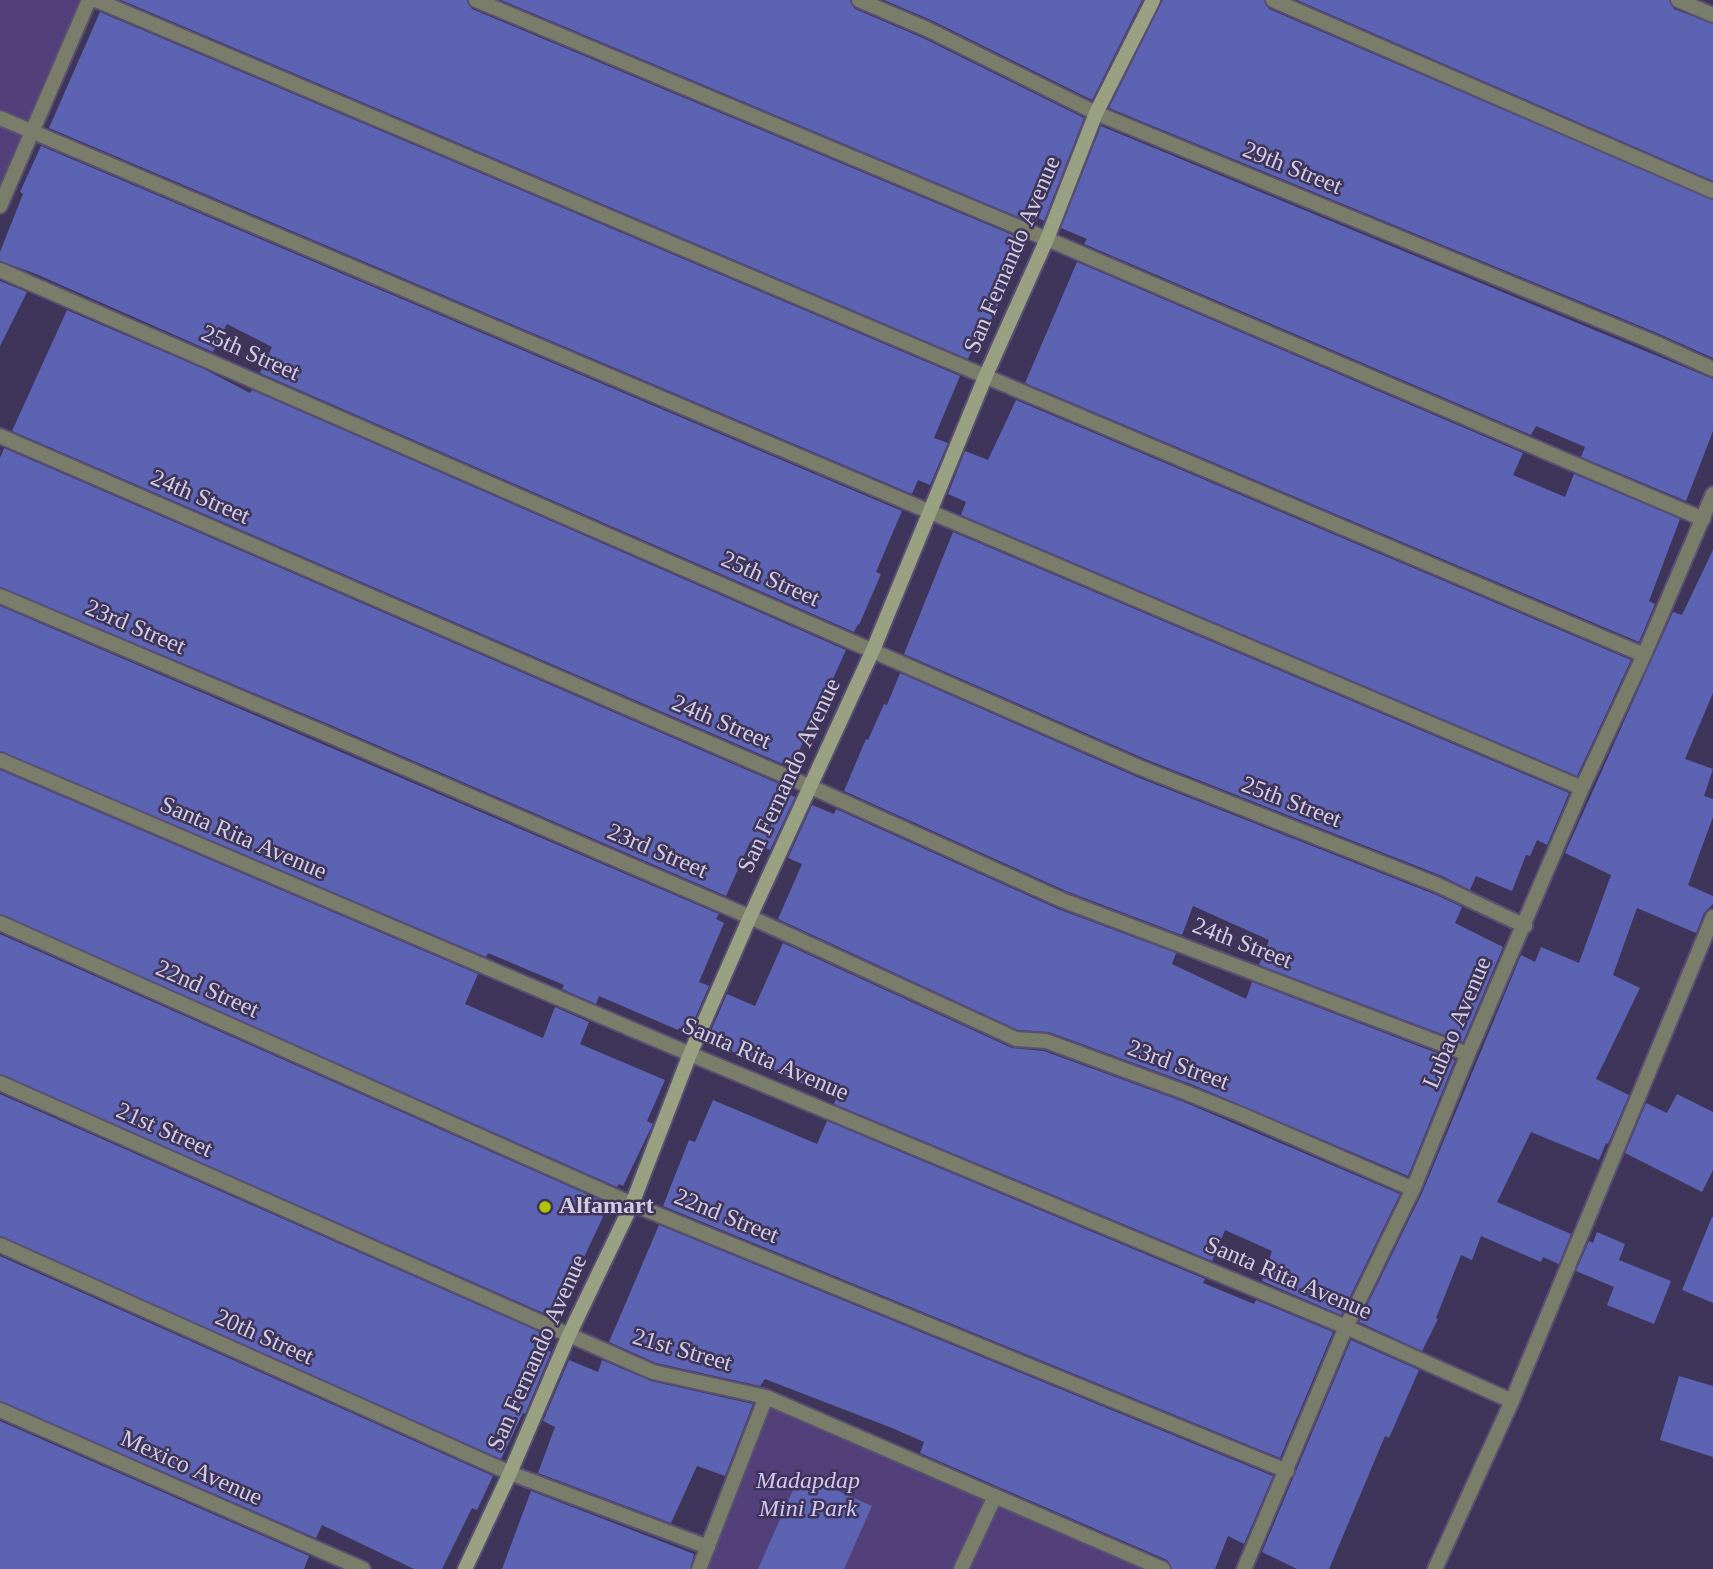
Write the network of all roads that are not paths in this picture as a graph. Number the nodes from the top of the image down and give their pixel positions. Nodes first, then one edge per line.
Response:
1 (89, 0) edge
2 (96, 0) edge
3 (475, 0) edge
4 (859, 0) edge
5 (1153, 0) edge
6 (1273, 0) edge
7 (1678, 0) edge
8 (1713, 15) edge
9 (1096, 113) junction
10 (0, 118) edge
11 (33, 132) junction
12 (1713, 191) edge
13 (0, 206) edge
14 (1047, 239) junction
15 (0, 270) edge
16 (1713, 369) edge
17 (986, 376) junction
18 (0, 436) edge
19 (1713, 494) edge
20 (932, 511) junction
21 (1703, 519) junction
22 (0, 596) edge
23 (873, 650) junction
24 (1644, 655) junction
25 (0, 760) edge
26 (811, 787) junction
27 (1582, 788) junction
28 (1713, 916) edge
29 (750, 917) junction
30 (0, 923) edge
31 (1525, 926) junction
32 (690, 1054) junction
33 (1468, 1054) junction
34 (0, 1083) edge
35 (1413, 1189) junction
36 (632, 1204) junction
37 (0, 1245) edge
38 (1346, 1327) junction
39 (569, 1335) junction
40 (766, 1397) junction
41 (1512, 1401) junction
42 (0, 1410) edge
43 (1287, 1471) junction
44 (510, 1473) junction
45 (995, 1496) junction
46 (708, 1546) junction
47 (363, 1569) edge
48 (465, 1569) edge
49 (699, 1569) edge
50 (961, 1569) edge
51 (1163, 1569) edge
52 (1244, 1569) edge
53 (1435, 1569) edge

1 - 11 street
2 - 17 street
3 - 14 street
4 - 9 street, 29th Street
5 - 9 main road, San Fernando Avenue
6 - 12 street
7 - 8 street
9 - 14 main road, San Fernando Avenue
9 - 16 street, 29th Street
10 - 11 street
11 - 13 street
11 - 20 street
14 - 17 main road, San Fernando Avenue
14 - 21 street
15 - 23 street, 25th Street
17 - 20 main road, San Fernando Avenue
17 - 24 street
18 - 26 street, 24th Street
19 - 21 street, Lubao Avenue
20 - 23 main road, San Fernando Avenue
20 - 27 street
21 - 24 street, Lubao Avenue
22 - 29 street, 23rd Street
23 - 26 main road, San Fernando Avenue
23 - 31 street, 25th Street
24 - 27 street, Lubao Avenue
25 - 32 street, Santa Rita Avenue
26 - 29 main road, San Fernando Avenue
26 - 33 street, 24th Street
27 - 31 street, Lubao Avenue
28 - 41 street
29 - 32 main road, San Fernando Avenue
29 - 35 street, 23rd Street
30 - 36 street, 22nd Street
31 - 33 street, Lubao Avenue
32 - 36 main road, San Fernando Avenue
32 - 38 street, Santa Rita Avenue
33 - 35 street, Lubao Avenue
34 - 39 street, 21st Street
35 - 38 street, Lubao Avenue
36 - 39 main road, San Fernando Avenue
36 - 43 street, 22nd Street
37 - 44 street, 20th Street
38 - 41 street, Santa Rita Avenue
38 - 43 street, Lubao Avenue
39 - 40 street, 21st Street
39 - 44 main road, San Fernando Avenue
40 - 45 street, 21st Street
40 - 46 street
41 - 53 street
42 - 47 street, Mexico Avenue
43 - 52 street, Lubao Avenue
44 - 46 street, 20th Street
44 - 48 main road, San Fernando Avenue
45 - 50 street
45 - 51 street, 21st Street
46 - 49 street

